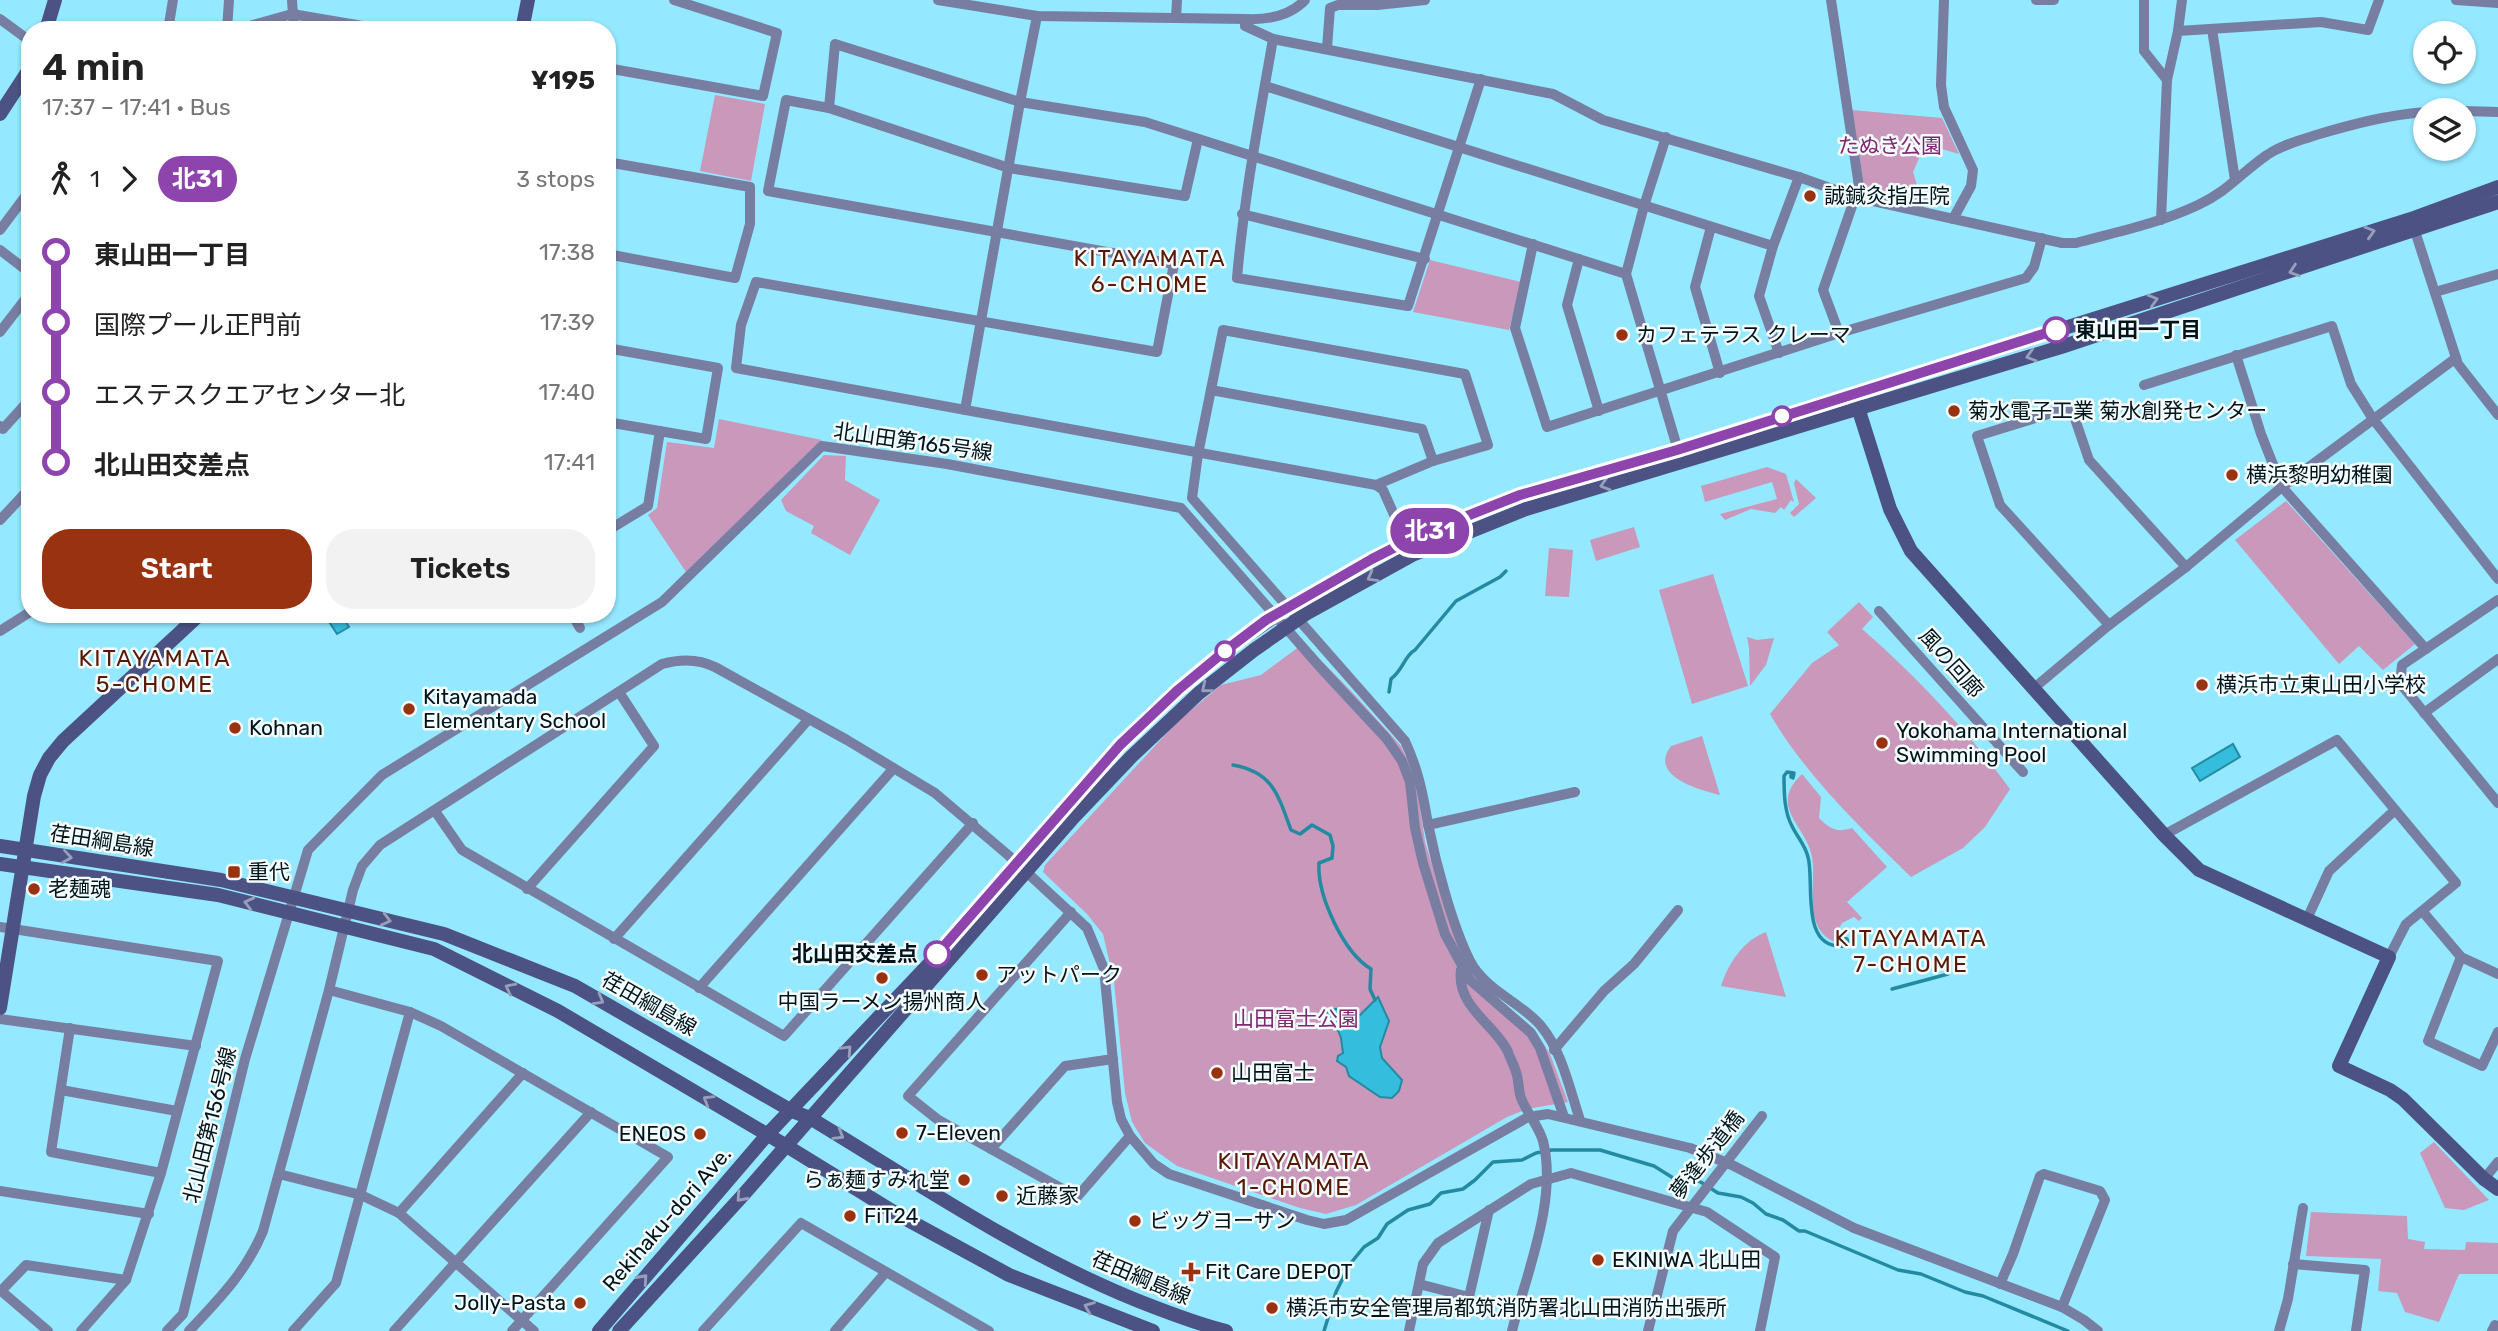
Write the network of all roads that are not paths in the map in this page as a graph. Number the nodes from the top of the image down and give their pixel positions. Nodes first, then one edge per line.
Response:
1 (55, 0) edge
2 (173, 0) edge
3 (229, 0) edge
4 (292, 0) edge
5 (528, 0) edge
6 (674, 0) edge
7 (938, 0) edge
8 (1177, 0) edge
9 (1305, 0) edge
10 (1425, 0) edge
11 (1831, 0) edge
12 (1944, 0) edge
13 (2036, 0) edge
14 (2054, 0) edge
15 (2144, 0) edge
16 (2182, 0) edge
17 (2379, 0) edge
18 (2456, 0) edge
19 (2498, 3) edge
20 (990, 4) edge
21 (292, 14) junction
22 (1037, 16) junction
23 (1176, 18) junction
24 (0, 19) edge
25 (1244, 19) junction
26 (49, 21) edge
27 (170, 21) edge
28 (228, 21) edge
29 (267, 21) edge
30 (293, 21) edge
31 (333, 21) edge
32 (524, 21) edge
33 (2212, 29) junction
34 (2178, 31) junction
35 (21, 34) edge
36 (1273, 39) junction
37 (1327, 48) junction
38 (616, 70) edge
39 (1480, 79) junction
40 (2166, 80) junction
41 (21, 82) edge
42 (1265, 86) junction
43 (1020, 102) junction
44 (830, 108) junction
45 (2476, 111) edge
46 (2498, 112) edge
47 (2413, 113) edge
48 (0, 114) edge
49 (1666, 137) junction
50 (1198, 139) junction
51 (1458, 148) junction
52 (1251, 154) junction
53 (616, 164) edge
54 (1009, 168) junction
55 (1799, 177) junction
56 (2235, 180) junction
57 (2498, 187) edge
58 (1855, 197) junction
59 (21, 202) edge
60 (2498, 202) edge
61 (1644, 206) junction
62 (1242, 214) junction
63 (1438, 214) junction
64 (1953, 219) junction
65 (2161, 220) junction
66 (2414, 225) junction
67 (1711, 227) junction
68 (0, 230) edge
69 (998, 232) junction
70 (2042, 238) junction
71 (1533, 244) junction
72 (1773, 246) junction
73 (0, 250) edge
74 (616, 256) edge
75 (1425, 259) junction
76 (1579, 259) junction
77 (21, 266) edge
78 (1626, 274) junction
79 (2498, 274) edge
80 (2435, 292) junction
81 (21, 305) edge
82 (982, 322) junction
83 (0, 332) edge
84 (1839, 333) junction
85 (616, 350) edge
86 (1779, 353) junction
87 (2236, 355) junction
88 (2456, 358) junction
89 (1720, 373) junction
90 (2144, 385) dead end
91 (1211, 390) junction
92 (1661, 392) junction
93 (1856, 401) junction
94 (21, 409) edge
95 (965, 410) junction
96 (1599, 411) junction
97 (2498, 415) edge
98 (2373, 419) junction
99 (616, 424) edge
100 (0, 426) edge
101 (660, 431) junction
102 (1198, 454) junction
103 (1679, 455) junction
104 (1433, 461) junction
105 (1377, 485) junction
106 (2283, 487) junction
107 (21, 498) edge
108 (0, 520) edge
109 (616, 526) edge
110 (1405, 541) junction
111 (1412, 555) junction
112 (2186, 567) junction
113 (2498, 579) edge
114 (2498, 600) edge
115 (1879, 611) dead end
116 (21, 618) edge
117 (190, 623) edge
118 (577, 623) edge
119 (2109, 625) junction
120 (580, 628) dead end
121 (0, 631) edge
122 (1284, 631) junction
123 (2426, 649) junction
124 (2497, 663) edge
125 (555, 666) joint
126 (2034, 688) junction
127 (619, 692) junction
128 (2424, 713) junction
129 (808, 720) junction
130 (893, 769) junction
131 (2023, 772) dead end
132 (1575, 792) dead end
133 (2498, 803) edge
134 (2395, 810) junction
135 (435, 811) junction
136 (972, 823) junction
137 (1428, 825) junction
138 (2164, 835) junction
139 (0, 846) edge
140 (24, 850) junction
141 (0, 864) edge
142 (1022, 867) junction
143 (22, 868) junction
144 (527, 889) junction
145 (1678, 910) dead end
146 (1071, 912) junction
147 (2423, 912) junction
148 (2306, 919) junction
149 (6, 928) edge
150 (614, 939) junction
151 (2389, 957) junction
152 (2461, 957) junction
153 (1461, 967) junction
154 (2498, 974) edge
155 (699, 988) junction
156 (329, 990) junction
157 (0, 1008) edge
158 (410, 1012) junction
159 (0, 1019) edge
160 (70, 1028) junction
161 (2498, 1032) edge
162 (196, 1046) junction
163 (1554, 1050) junction
164 (1113, 1059) junction
165 (523, 1073) junction
166 (61, 1090) junction
167 (177, 1111) junction
168 (792, 1111) junction
169 (591, 1112) junction
170 (1762, 1116) dead end
171 (1564, 1117) junction
172 (810, 1118) junction
173 (1580, 1120) junction
174 (767, 1135) junction
175 (1130, 1136) junction
176 (785, 1145) junction
177 (991, 1149) junction
178 (2498, 1162) edge
179 (161, 1173) junction
180 (279, 1174) junction
181 (2484, 1179) junction
182 (2498, 1189) edge
183 (0, 1191) edge
184 (360, 1195) junction
185 (2303, 1208) dead end
186 (1489, 1210) junction
187 (149, 1213) junction
188 (399, 1213) junction
189 (456, 1262) junction
190 (2292, 1264) junction
191 (886, 1272) junction
192 (126, 1280) junction
193 (1419, 1284) junction
194 (2000, 1284) junction
195 (1, 1290) edge
196 (1520, 1301) junction
197 (2062, 1307) junction
198 (1573, 1315) dead end
199 (522, 1321) junction
200 (971, 1321) junction
201 (48, 1331) edge
202 (81, 1331) edge
203 (167, 1331) edge
204 (189, 1331) edge
205 (293, 1331) edge
206 (394, 1331) edge
207 (512, 1331) edge
208 (534, 1331) edge
209 (599, 1331) edge
210 (619, 1331) edge
211 (703, 1331) edge
212 (835, 1331) edge
213 (962, 1331) edge
214 (989, 1331) edge
215 (1153, 1331) edge
216 (1227, 1331) edge
217 (1409, 1331) edge
218 (1512, 1331) edge
219 (1648, 1331) edge
220 (1760, 1331) edge
221 (2098, 1331) edge
222 (2279, 1331) edge
223 (2356, 1331) edge

1 - 26 street
2 - 27 street
3 - 28 street
4 - 21 street
5 - 32 street
6 - 38 street
7 - 20 street
8 - 23 street
9 - 25 street
10 - 37 street
11 - 58 street
12 - 64 street
13 - 14 street
15 - 40 street
16 - 34 street
17 - 33 street
18 - 19 street
20 - 22 street
21 - 29 street
21 - 30 street
21 - 31 street
22 - 23 street
22 - 43 street
23 - 25 street
24 - 35 street
25 - 36 street
33 - 34 street
33 - 56 street
34 - 40 street
36 - 37 street
36 - 42 street
37 - 39 street
39 - 49 street
39 - 51 street
40 - 65 street
41 - 48 street
42 - 51 street
42 - 52 street
43 - 44 street
43 - 50 street
43 - 54 street
44 - 54 street
44 - 69 street
45 - 46 street
47 - 56 street
49 - 55 street
49 - 61 street
50 - 52 street
50 - 54 street
51 - 61 street
51 - 63 street
52 - 62 street
52 - 63 street
53 - 74 street
54 - 69 street
55 - 58 street
55 - 72 street
56 - 65 street
57 - 66 street
58 - 64 street
58 - 84 street
59 - 68 street
60 - 66 street
61 - 67 street
61 - 78 street
62 - 75 street
62 - 75 street
63 - 71 street
63 - 75 street
64 - 70 street
65 - 70 street
66 - 80 street
66 - 93 street
67 - 72 street
67 - 89 street
69 - 82 street
69 - 82 street
70 - 84 street
71 - 76 street
71 - 96 street
72 - 86 street
73 - 77 street
76 - 78 street
76 - 96 street
78 - 92 street
79 - 80 street
80 - 88 street
81 - 83 street
82 - 95 street
82 - 95 street
84 - 86 street
85 - 101 street
86 - 89 street
87 - 90 street
87 - 98 street
87 - 106 street
88 - 97 street
88 - 98 street
89 - 92 street
91 - 102 street
91 - 104 street
91 - 104 street
92 - 96 street
92 - 103 street
93 - 103 street
93 - 126 street
94 - 100 street
95 - 102 street
98 - 106 street
98 - 113 street
99 - 101 street
101 - 109 street
102 - 105 street
102 - 137 street
103 - 110 street
103 -> 111 street
104 - 105 street
105 - 110 street
106 - 112 street
106 - 123 street
107 - 108 street
110 - 111 street
110 - 142 street
111 -> 122 street
112 - 119 street
112 - 119 street
114 - 123 street
115 - 131 street, 風の回廊
116 - 121 street
117 - 140 street
118 - 120 street
119 - 126 street
122 - 125 street, 北山田第165号線
122 -> 142 street
122 - 153 street
123 - 128 street
124 - 128 street
125 - 203 street, 北山田第156号線
126 - 138 street
127 - 129 street
127 - 135 street
127 - 144 street
128 - 133 street
129 - 130 street
129 - 150 street
130 - 136 street
130 - 155 street
132 - 137 street
134 - 138 street
134 - 147 street
134 - 148 street
135 - 144 street
135 - 156 street
136 - 142 street
136 - 155 street
137 - 163 street
138 - 148 street
139 - 140 street, 荏田綱島線
140 - 143 street
140 -> 168 street, 荏田綱島線
141 - 143 street, 荏田綱島線
142 - 146 street
168 -> 142 street, Rekihaku-dori Ave.
142 - 172 street, Rekihaku-dori Ave.
143 - 149 street
174 -> 143 street, 荏田綱島線
144 - 150 street
145 - 163 street
146 - 164 street
146 - 177 street
147 - 151 street
147 - 152 street
148 - 151 street
149 - 157 street
149 - 162 street
150 - 155 street
151 - 181 street
152 - 154 street
152 - 161 street
153 - 171 street
153 - 196 street
156 - 158 street
156 - 180 street
158 - 165 street
158 - 184 street
159 - 160 street
160 - 162 street
160 - 166 street
162 - 167 street
163 - 173 street
164 - 175 street
164 - 177 street
165 - 169 street
165 - 188 street
166 - 167 street
166 - 179 street
167 - 179 street
168 - 172 street, 荏田綱島線
168 - 174 street, Rekihaku-dori Ave.
169 - 189 street
169 - 199 street
170 - 219 street, 夢逢歩道橋
171 - 173 street
171 - 175 street
172 - 176 street, Rekihaku-dori Ave.
172 -> 216 street, 荏田綱島線
173 - 194 street
174 - 176 street, 荏田綱島線
209 -> 174 street, Rekihaku-dori Ave.
175 - 177 street
176 -> 210 street, Rekihaku-dori Ave.
215 -> 176 street
178 - 181 street
179 - 187 street
180 - 184 street
180 - 204 street
181 - 182 street
183 - 187 street
184 - 188 street
184 - 205 street
185 - 190 street
186 - 193 street
186 - 193 street
186 - 220 street
187 - 192 street
188 - 189 street
189 - 199 street
189 - 206 street
190 - 222 street
190 - 223 street
191 - 200 street
191 - 211 street
191 - 212 street
192 - 195 street
192 - 202 street
193 - 217 street
194 - 197 street
194 - 197 street
195 - 201 street
196 - 198 street
196 - 218 street
197 - 221 street
199 - 207 street
199 - 208 street
200 - 213 street
200 - 214 street

